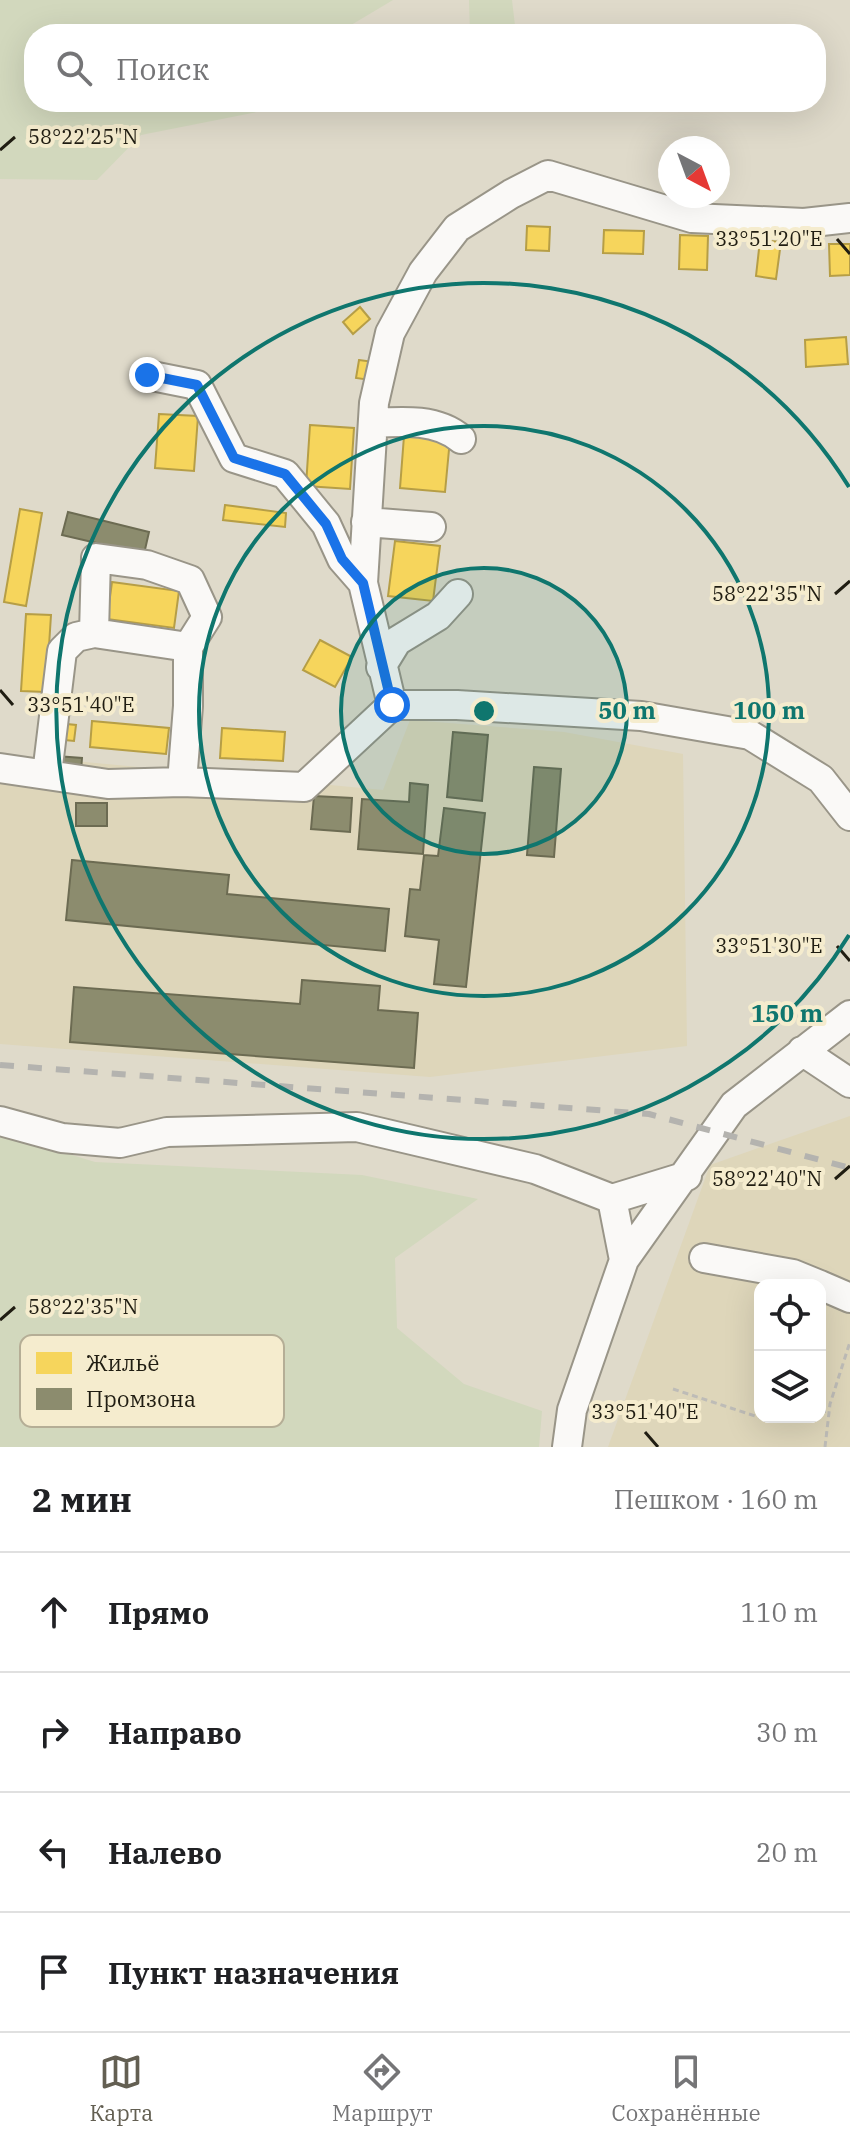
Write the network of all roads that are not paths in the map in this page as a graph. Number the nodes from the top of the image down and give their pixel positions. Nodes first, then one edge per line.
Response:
1 (850, 218) edge
2 (147, 375) dead end
3 (374, 423) junction
4 (461, 439) dead end
5 (366, 522) junction
6 (431, 527) dead end
7 (363, 583) junction
8 (458, 594) dead end
9 (94, 633) junction
10 (188, 647) junction
11 (381, 667) junction
12 (392, 705) junction
13 (0, 768) edge
14 (47, 774) junction
15 (182, 782) junction
16 (850, 816) edge
17 (850, 1015) edge
18 (850, 1041) edge
19 (802, 1051) junction
20 (850, 1083) edge
21 (0, 1121) edge
22 (687, 1176) junction
23 (612, 1199) junction
24 (704, 1258) dead end
25 (624, 1260) junction
26 (805, 1279) edge
27 (826, 1288) edge
28 (850, 1298) edge
29 (567, 1447) edge

1 - 3 street
2 - 7 street
3 - 4 street
3 - 5 street
5 - 6 street
5 - 7 street
7 - 11 street
8 - 11 street
9 - 10 street
9 - 10 street
9 - 14 street
10 - 15 street
11 - 12 street
12 - 15 street
12 - 16 street
13 - 14 street
14 - 15 street
17 - 19 street
18 - 19 street
19 - 20 street
19 - 22 street
21 - 23 street
22 - 23 street
22 - 25 street
23 - 25 street
24 - 26 street
25 - 29 street
27 - 28 street

